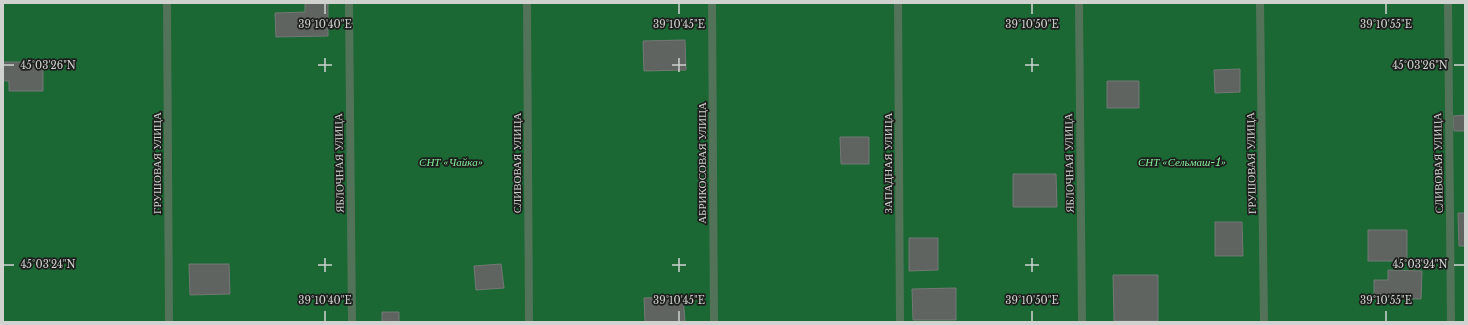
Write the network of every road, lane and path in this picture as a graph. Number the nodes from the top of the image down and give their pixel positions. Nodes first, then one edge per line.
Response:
1 (167, 3) edge
2 (349, 3) edge
3 (527, 3) edge
4 (712, 3) edge
5 (898, 3) edge
6 (1079, 3) edge
7 (1260, 3) edge
8 (1448, 3) edge
9 (169, 322) edge
10 (352, 322) edge
11 (529, 322) edge
12 (714, 322) edge
13 (900, 322) edge
14 (1082, 322) edge
15 (1264, 322) edge
16 (1451, 322) edge

1 - 9 street, ГРУШОВАЯ УЛИЦА
2 - 10 street, ЯБЛОЧНАЯ УЛИЦА
3 - 11 street, СЛИВОВАЯ УЛИЦА
4 - 12 street, АБРИКОСОВАЯ УЛИЦА
5 - 13 street, ЗАПАДНАЯ УЛИЦА
6 - 14 street, ЯБЛОЧНАЯ УЛИЦА
7 - 15 street, ГРУШОВАЯ УЛИЦА
8 - 16 street, СЛИВОВАЯ УЛИЦА

